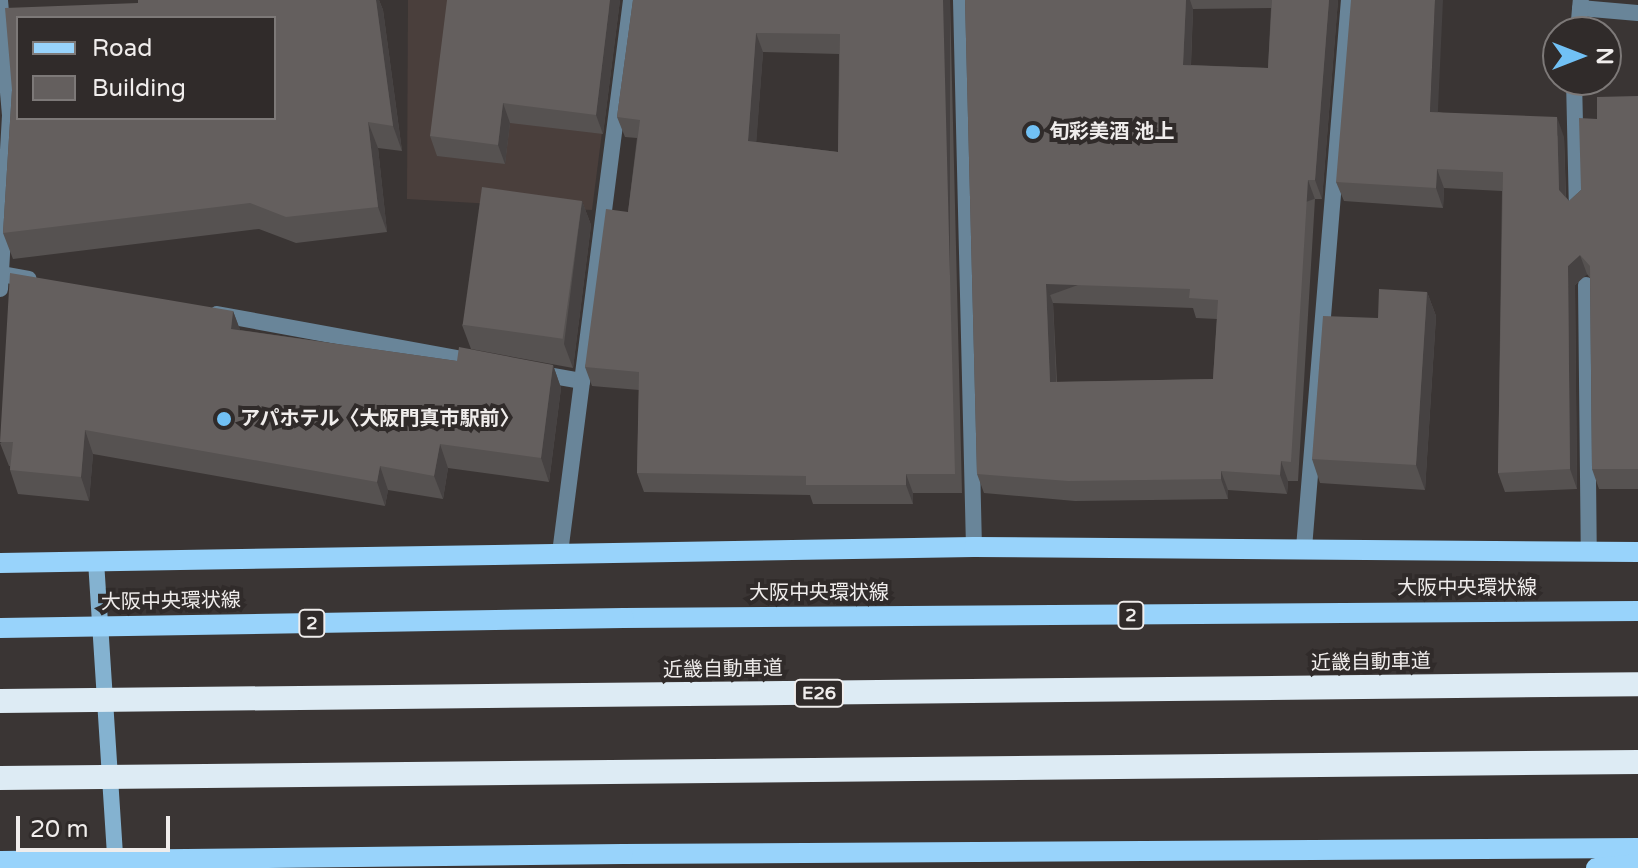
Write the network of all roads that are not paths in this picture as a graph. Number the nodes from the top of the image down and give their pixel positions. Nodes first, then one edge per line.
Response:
1 (0, 0) edge
2 (631, 0) edge
3 (961, 0) edge
4 (1349, 0) edge
5 (1580, 4) edge
6 (1638, 13) edge
7 (1574, 96) edge
8 (1577, 209) edge
9 (1, 274) edge
10 (48, 283) edge
11 (1586, 285) edge
12 (0, 289) edge
13 (205, 312) edge
14 (582, 381) junction
15 (974, 547) junction
16 (1304, 548) junction
17 (1589, 552) junction
18 (1638, 552) edge
19 (560, 553) junction
20 (96, 561) junction
21 (0, 563) edge
22 (1638, 611) edge
23 (0, 628) edge
24 (1638, 684) edge
25 (0, 701) edge
26 (1638, 762) edge
27 (0, 778) edge
28 (1638, 848) edge
29 (0, 861) edge
30 (1638, 864) edge
31 (116, 868) edge
32 (1596, 868) edge

1 - 9 street
2 - 14 street
3 - 15 street
4 - 16 street
5 - 6 street
7 - 8 street
9 - 10 street
9 - 12 street
11 - 17 street
13 - 14 street
14 - 19 street
15 - 16 main road
15 - 19 main road
16 - 17 main road
17 - 18 main road
19 - 20 main road
20 - 21 main road
20 - 31 street
22 - 23 main road, 大阪中央環状線 / 2, bridge
24 - 25 highway, 近畿自動車道 / E26, bridge
26 - 27 highway, bridge
28 - 29 main road, bridge
30 - 32 main road

